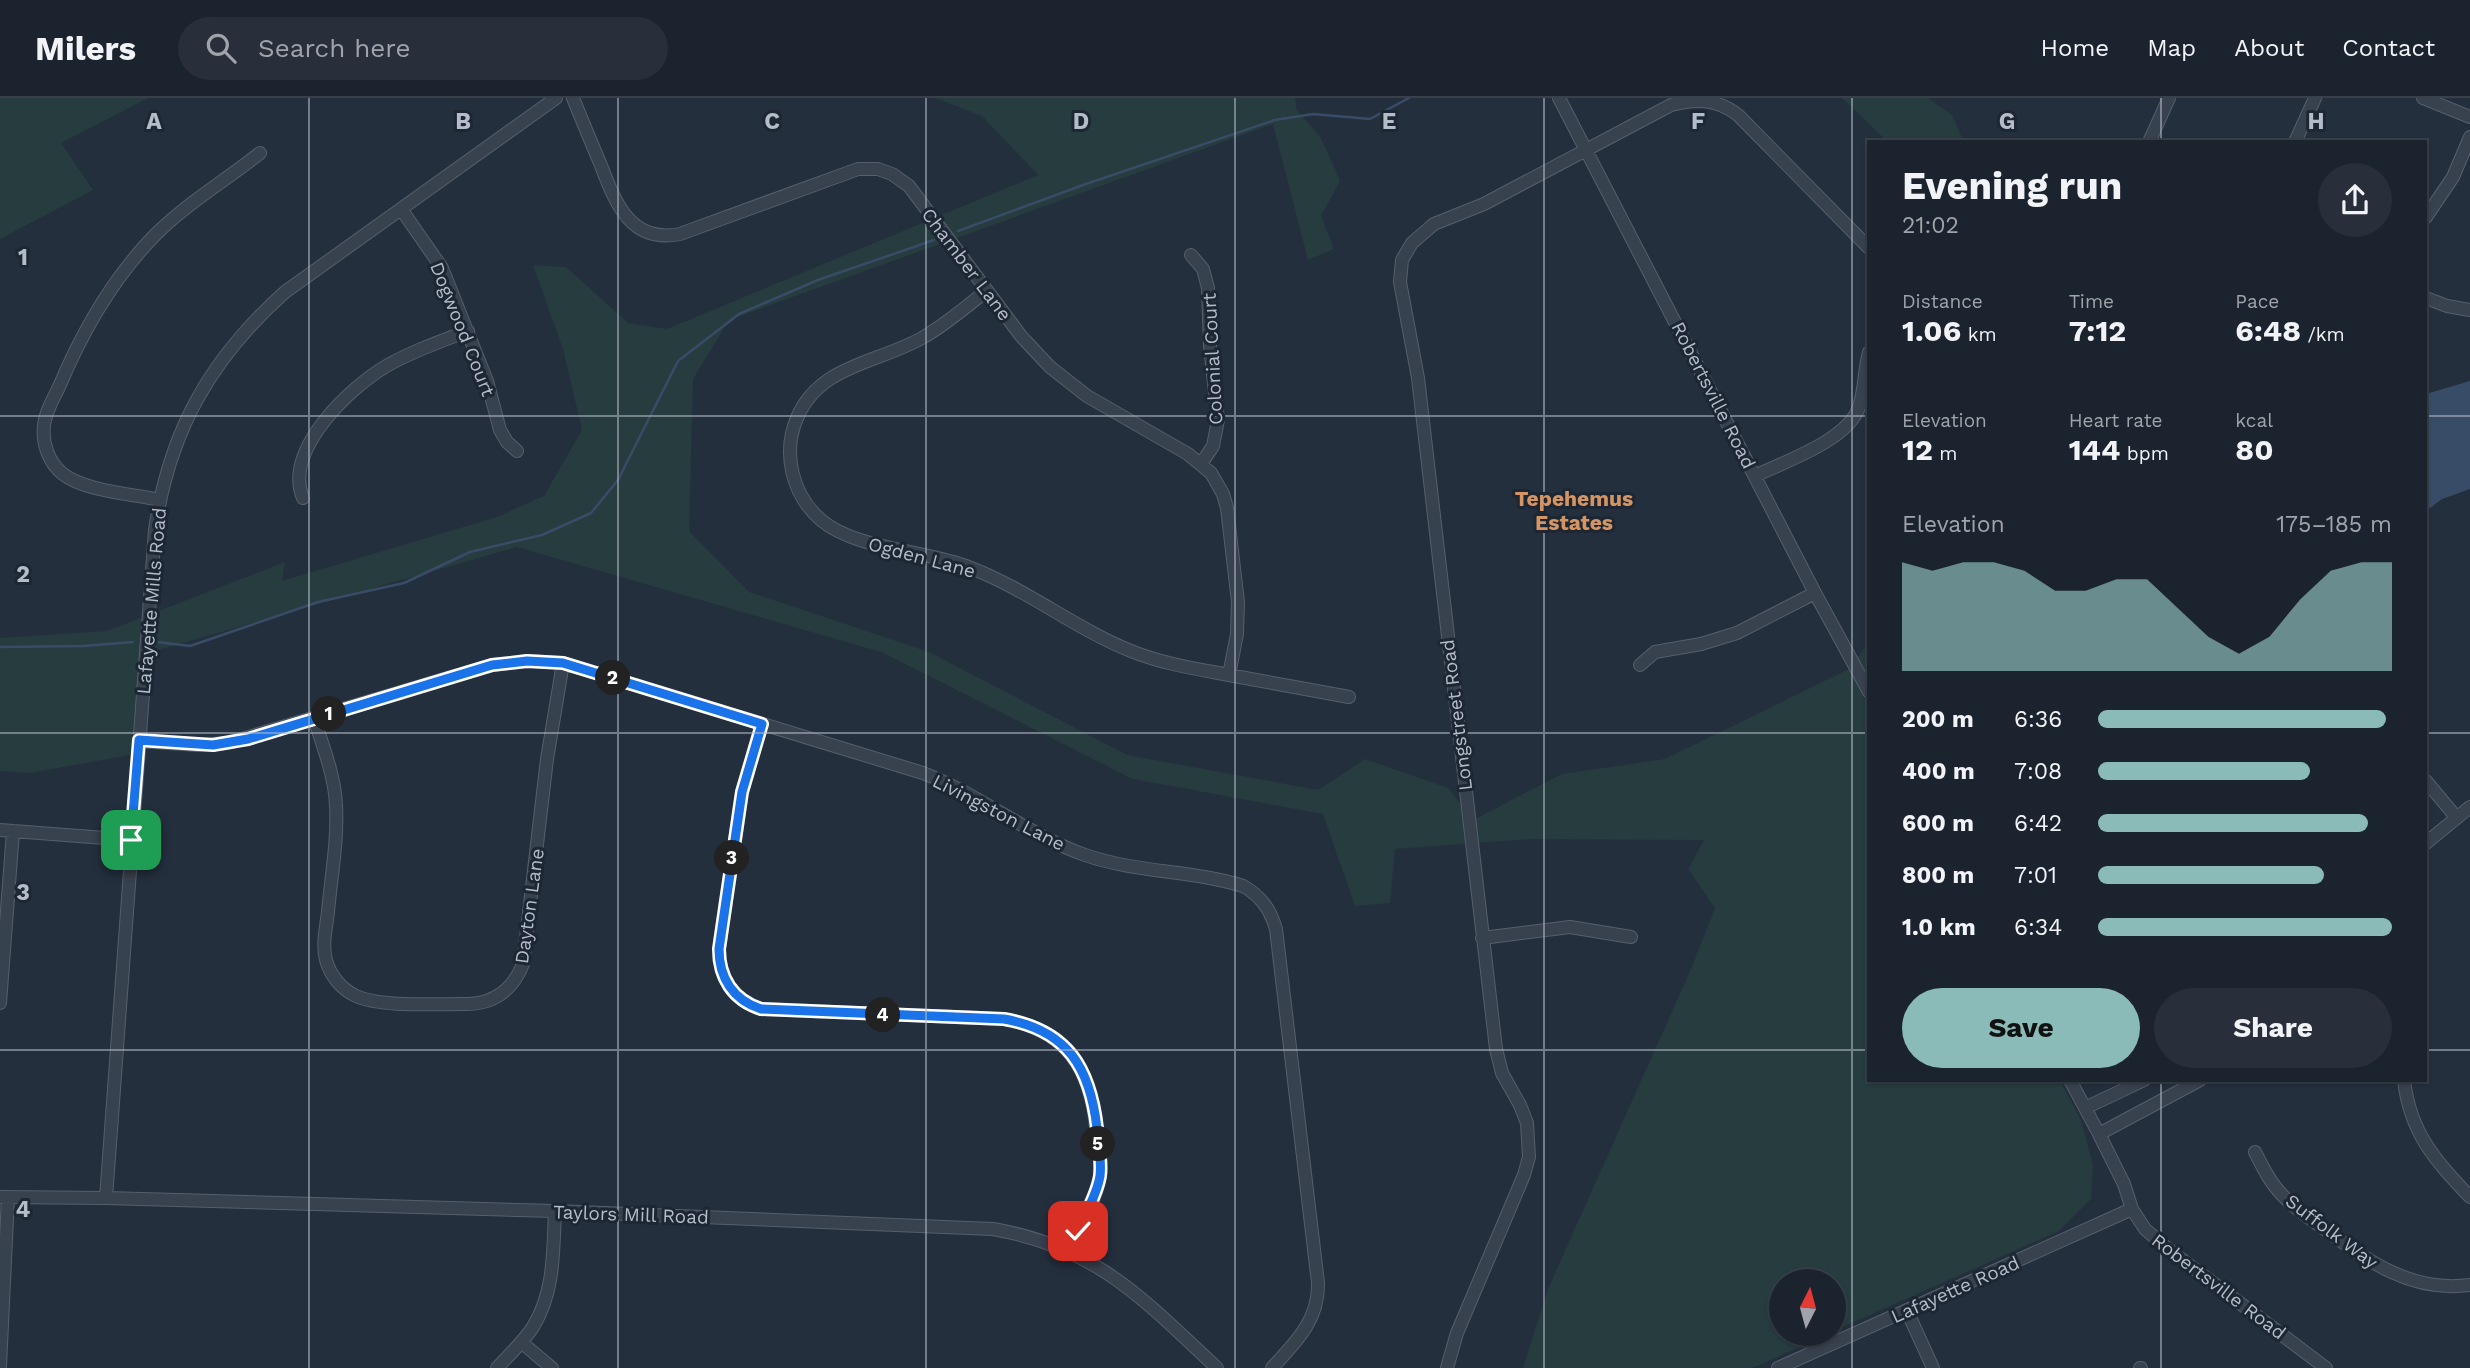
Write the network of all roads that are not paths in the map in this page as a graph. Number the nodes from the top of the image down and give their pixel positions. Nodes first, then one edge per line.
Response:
1 (556, 98) edge
2 (573, 98) edge
3 (1559, 98) edge
4 (2169, 98) edge
5 (2315, 98) edge
6 (2423, 98) edge
7 (2470, 117) edge
8 (2470, 138) edge
9 (2150, 140) edge
10 (2296, 140) edge
11 (1586, 150) junction
12 (260, 153) dead end
13 (401, 208) junction
14 (2427, 216) edge
15 (1867, 246) edge
16 (1191, 255) dead end
17 (986, 291) junction
18 (2427, 298) edge
19 (2470, 310) edge
20 (468, 331) junction
21 (1867, 365) edge
22 (517, 451) dead end
23 (1201, 464) junction
24 (1755, 476) junction
25 (303, 498) dead end
26 (160, 500) junction
27 (1815, 593) junction
28 (563, 663) junction
29 (1640, 665) dead end
30 (1229, 675) junction
31 (1867, 688) edge
32 (1349, 697) dead end
33 (314, 718) junction
34 (762, 724) junction
35 (139, 740) junction
36 (2427, 781) edge
37 (2470, 807) edge
38 (2456, 817) junction
39 (6, 830) edge
40 (131, 840) junction
41 (2427, 841) edge
42 (1631, 937) dead end
43 (1482, 938) junction
44 (0, 1003) edge
45 (2071, 1082) edge
46 (2140, 1082) edge
47 (2193, 1082) edge
48 (2404, 1082) edge
49 (2085, 1108) junction
50 (2099, 1134) junction
51 (2255, 1152) dead end
52 (2469, 1193) edge
53 (4, 1197) edge
54 (106, 1198) junction
55 (2132, 1209) junction
56 (555, 1211) junction
57 (1068, 1250) junction
58 (2470, 1285) edge
59 (1907, 1311) junction
60 (1, 1318) edge
61 (521, 1342) junction
62 (0, 1366) edge
63 (497, 1368) edge
64 (552, 1368) edge
65 (1217, 1368) edge
66 (1272, 1368) edge
67 (1447, 1368) edge
68 (1778, 1368) edge
69 (1933, 1368) edge
70 (2326, 1368) edge

1 - 13 street, Lafayette Mills Road
2 - 17 street, Chamber Lane
3 - 11 street, Robertsville Road
4 - 9 street
5 - 10 street
6 - 7 street
8 - 14 street
11 - 15 street, Longstreet Road
11 - 24 street, Robertsville Road
11 - 43 street, Longstreet Road
12 - 26 street
13 - 20 street, Dogwood Court
13 - 26 street, Lafayette Mills Road
16 - 23 street, Colonial Court
17 - 23 street, Chamber Lane
17 - 30 street, Ogden Lane
18 - 19 street
20 - 22 street, Dogwood Court
20 - 25 street
21 - 24 street
23 - 30 street, Chamber Lane
24 - 27 street, Robertsville Road
26 - 35 street, Lafayette Mills Road
27 - 29 street
27 - 31 street, Robertsville Road
28 - 33 street, Livingston Lane
28 - 33 street, Dayton Lane
28 - 34 street, Livingston Lane
30 - 32 street, Ogden Lane
33 - 35 street, Livingston Lane
34 - 57 street
34 - 66 street, Livingston Lane
35 - 40 street, Lafayette Mills Road
36 - 38 street
37 - 38 street
38 - 41 street
39 - 40 street
39 - 44 street
40 - 54 street, Lafayette Mills Road
42 - 43 street
43 - 67 street, Longstreet Road
45 - 49 street, Robertsville Road
46 - 49 street
47 - 50 street
48 - 52 street
49 - 50 street, Robertsville Road
50 - 55 street, Robertsville Road
51 - 58 street, Suffolk Way
53 - 54 street, Taylors Mill Road
53 - 60 street
54 - 56 street, Taylors Mill Road
55 - 59 street, Lafayette Road
55 - 70 street, Robertsville Road
56 - 57 street, Taylors Mill Road
56 - 61 street
57 - 65 street, Taylors Mill Road
59 - 68 street, Lafayette Road
59 - 69 street
60 - 62 street
61 - 63 street
61 - 64 street

